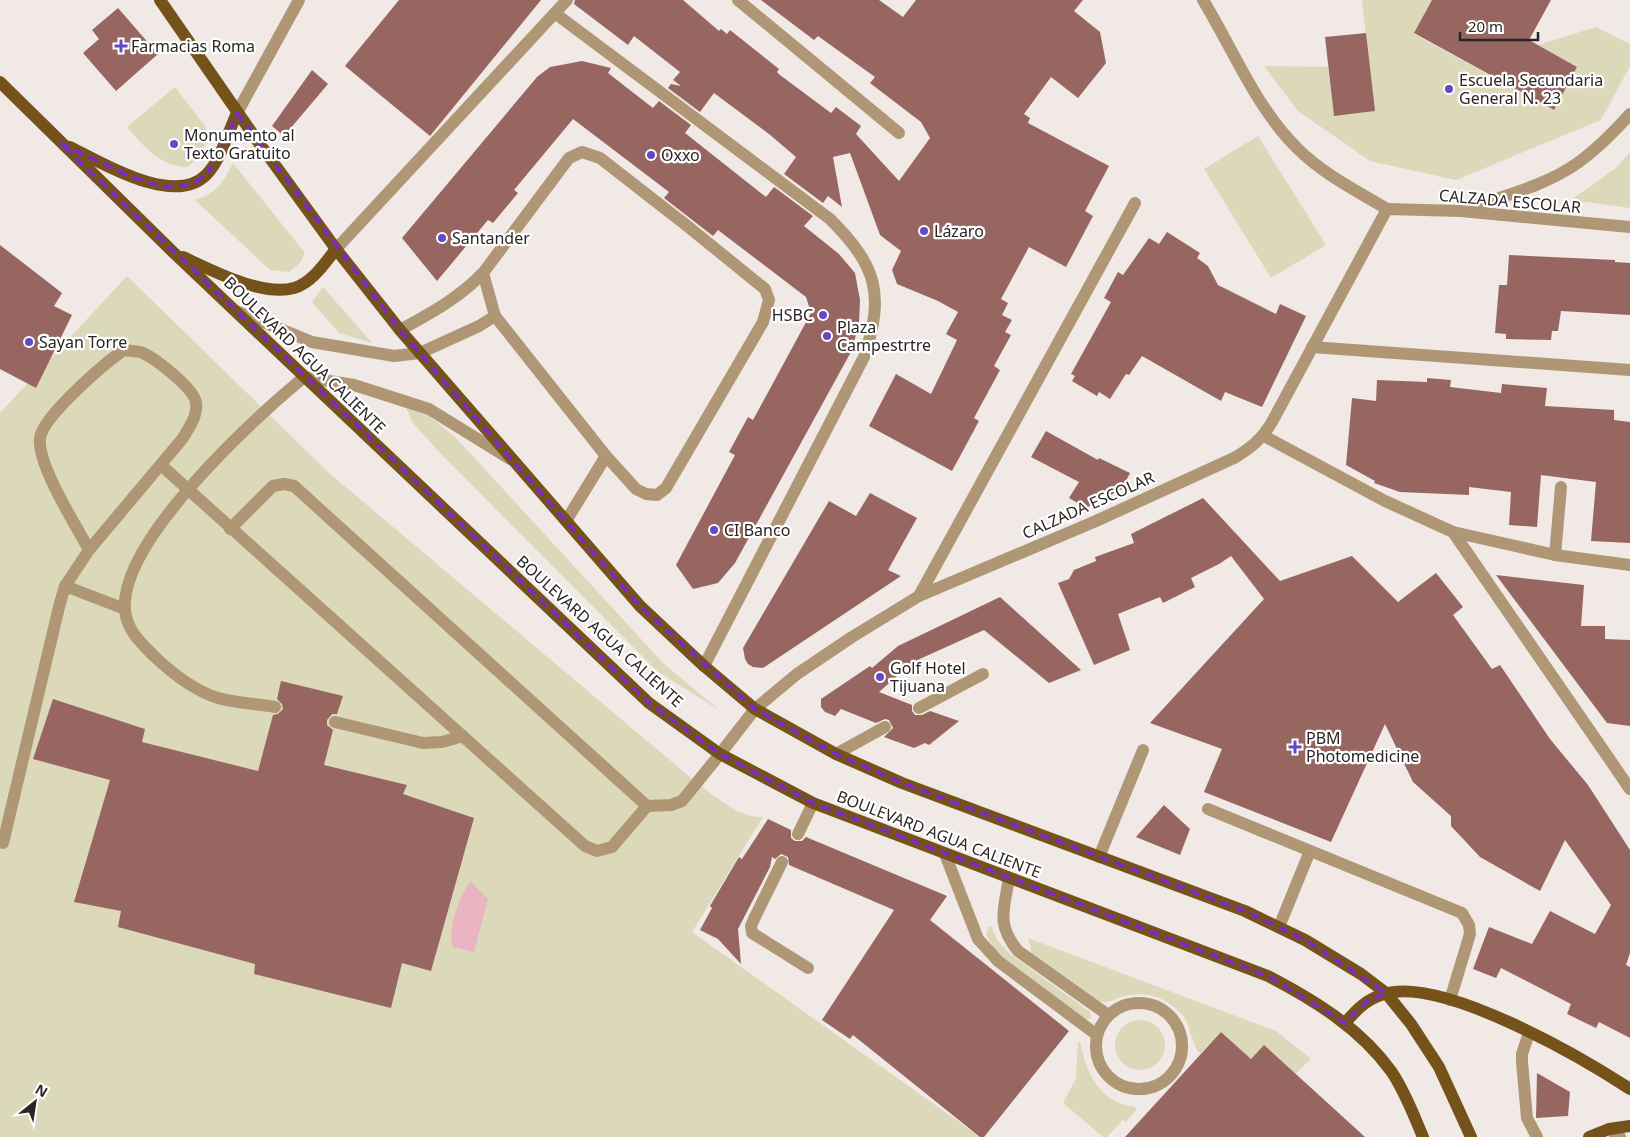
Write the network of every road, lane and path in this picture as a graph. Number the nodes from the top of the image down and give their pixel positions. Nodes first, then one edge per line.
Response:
1 (160, 0) edge
2 (299, 0) edge
3 (568, 0) edge
4 (738, 0) edge
5 (1203, 0) edge
6 (556, 14) junction
7 (0, 82) edge
8 (237, 113) junction
9 (1630, 114) edge
10 (899, 133) dead end
11 (60, 143) junction
12 (1135, 203) dead end
13 (1387, 209) junction
14 (1461, 211) junction
15 (1630, 227) edge
16 (336, 249) junction
17 (173, 252) junction
18 (483, 273) junction
19 (234, 310) junction
20 (495, 316) junction
21 (400, 330) junction
22 (1312, 347) junction
23 (420, 353) junction
24 (1630, 370) edge
25 (304, 377) junction
26 (1264, 436) junction
27 (606, 456) junction
28 (512, 460) junction
29 (160, 465) junction
30 (1561, 487) dead end
31 (187, 491) junction
32 (566, 521) junction
33 (230, 529) junction
34 (1454, 532) junction
35 (89, 550) junction
36 (1555, 555) junction
37 (1630, 565) edge
38 (65, 586) junction
39 (919, 596) junction
40 (125, 609) junction
41 (704, 666) junction
42 (983, 674) dead end
43 (275, 706) dead end
44 (919, 708) dead end
45 (755, 709) junction
46 (335, 722) dead end
47 (885, 727) dead end
48 (464, 736) junction
49 (1143, 750) dead end
50 (720, 754) junction
51 (836, 754) junction
52 (1630, 789) edge
53 (813, 803) junction
54 (647, 806) junction
55 (1208, 809) dead end
56 (798, 834) dead end
57 (3, 843) dead end
58 (1310, 851) junction
59 (945, 854) junction
60 (1099, 856) junction
61 (782, 862) dead end
62 (1009, 878) junction
63 (1279, 927) junction
64 (808, 968) dead end
65 (1386, 993) junction
66 (1450, 1000) junction
67 (1108, 1015) junction
68 (1345, 1023) junction
69 (1529, 1033) junction
70 (1097, 1035) junction
71 (1630, 1089) edge
72 (1630, 1126) edge
73 (1608, 1130) junction
74 (1423, 1137) edge
75 (1471, 1137) edge
76 (1538, 1137) edge
77 (1589, 1137) edge
78 (1620, 1137) edge

1 - 8 main road
2 - 8 street
3 - 6 street
4 - 10 street
5 - 13 street
6 - 16 street
6 - 41 street
7 - 11 main road, BOULEVARD AGUA CALIENTE
8 - 11 main road
8 - 16 main road
9 - 14 street
11 - 17 main road, BOULEVARD AGUA CALIENTE
12 - 39 street
13 - 14 street, CALZADA ESCOLAR
13 - 22 street, CALZADA ESCOLAR
14 - 15 street, CALZADA ESCOLAR
16 - 17 main road
16 - 21 main road
17 - 19 main road, BOULEVARD AGUA CALIENTE
18 - 20 street
18 - 21 street
18 - 27 street
19 - 23 street
19 - 25 main road, BOULEVARD AGUA CALIENTE
20 - 23 street
20 - 27 street
21 - 23 main road
22 - 24 street
22 - 26 street, CALZADA ESCOLAR
23 - 28 main road
25 - 28 street
25 - 31 street
25 - 50 main road, BOULEVARD AGUA CALIENTE
26 - 34 street
26 - 39 street, CALZADA ESCOLAR
27 - 32 street
28 - 32 main road
29 - 31 street
29 - 35 street
29 - 35 street
30 - 36 street
31 - 33 street
31 - 40 street
32 - 41 main road
33 - 48 street
33 - 54 street
34 - 36 street
34 - 52 street
35 - 38 street
36 - 37 street
38 - 40 street
38 - 57 street
39 - 45 street, CALZADA ESCOLAR
40 - 43 street
41 - 45 main road
42 - 44 street
45 - 50 street, CALZADA ESCOLAR
45 - 51 main road
46 - 48 street
47 - 51 street
48 - 54 street
49 - 60 street
50 - 53 main road, BOULEVARD AGUA CALIENTE
50 - 54 street, CALZADA ESCOLAR
51 - 60 main road
53 - 56 street
53 - 59 main road, BOULEVARD AGUA CALIENTE
55 - 58 street
58 - 63 street
58 - 66 street
59 - 62 main road, BOULEVARD AGUA CALIENTE
59 - 70 street
60 - 63 main road
61 - 64 street
62 - 67 street
62 - 68 main road, BOULEVARD AGUA CALIENTE
63 - 65 main road
65 - 66 main road
65 - 68 main road
65 - 75 main road
66 - 69 main road
67 - 70 street
67 - 70 street
68 - 74 main road, BOULEVARD AGUA CALIENTE
69 - 71 main road
69 - 76 street
72 - 73 main road
73 - 77 main road
73 - 78 street

